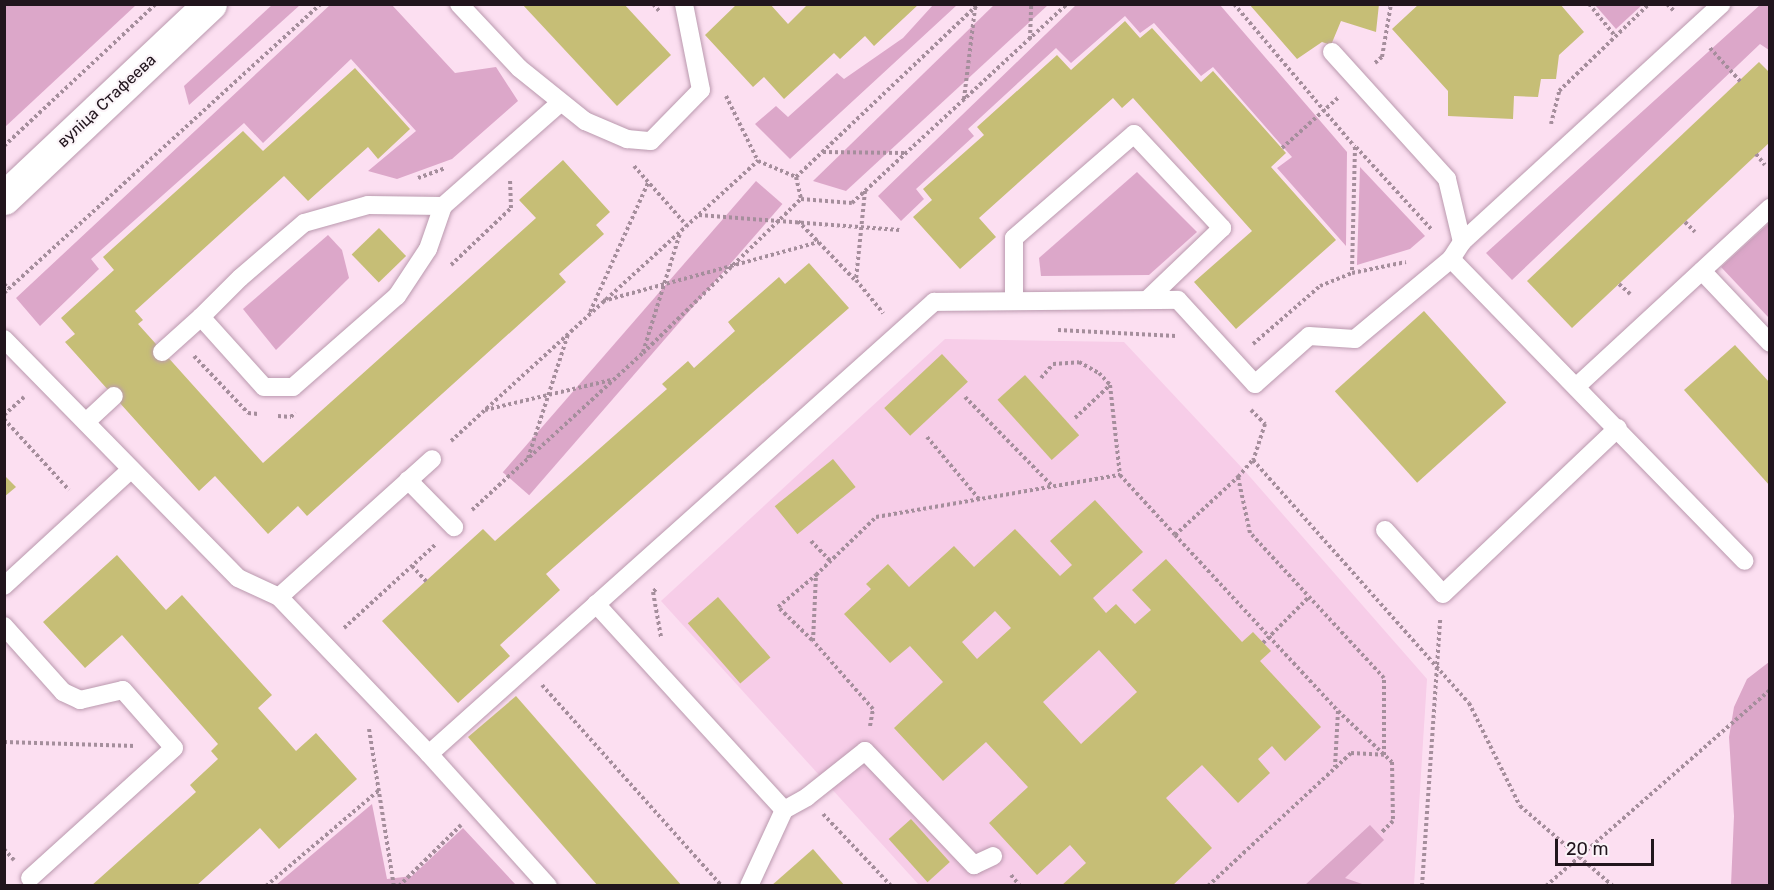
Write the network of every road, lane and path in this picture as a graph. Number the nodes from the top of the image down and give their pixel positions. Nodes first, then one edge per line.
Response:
1 (156, 4) edge
2 (210, 4) edge
3 (320, 4) edge
4 (459, 4) edge
5 (653, 4) edge
6 (1031, 4) edge
7 (1067, 4) edge
8 (1234, 4) edge
9 (1589, 4) edge
10 (1722, 4) edge
11 (687, 6) edge
12 (976, 6) edge
13 (665, 18) dead end
14 (1615, 36) dead end
15 (1030, 39) junction
16 (1332, 52) dead end
17 (964, 100) junction
18 (560, 103) junction
19 (1324, 111) junction
20 (627, 139) junction
21 (4, 146) edge
22 (1355, 147) junction
23 (1282, 148) dead end
24 (822, 152) junction
25 (906, 153) junction
26 (1756, 154) dead end
27 (1765, 165) dead end
28 (453, 166) dead end
29 (510, 176) dead end
30 (796, 177) junction
31 (411, 180) dead end
32 (649, 181) junction
33 (865, 191) junction
34 (4, 198) edge
35 (801, 199) junction
36 (443, 206) junction
37 (1770, 208) edge
38 (698, 215) junction
39 (780, 220) junction
40 (798, 221) junction
41 (1685, 222) dead end
42 (687, 226) junction
43 (861, 228) junction
44 (899, 230) dead end
45 (681, 232) junction
46 (1695, 232) dead end
47 (1437, 236) dead end
48 (819, 242) junction
49 (1462, 242) junction
50 (1451, 259) junction
51 (730, 269) junction
52 (1702, 271) junction
53 (443, 272) dead end
54 (1352, 273) dead end
55 (856, 280) junction
56 (4, 284) edge
57 (1619, 284) dead end
58 (663, 287) junction
59 (9, 289) junction
60 (4, 293) edge
61 (1630, 294) dead end
62 (1148, 300) junction
63 (602, 301) junction
64 (1014, 301) junction
65 (589, 314) junction
66 (201, 317) junction
67 (1051, 329) dead end
68 (900, 333) junction
69 (569, 334) junction
70 (1182, 336) dead end
71 (4, 339) edge
72 (178, 339) junction
73 (1770, 343) edge
74 (162, 352) dead end
75 (643, 353) junction
76 (1041, 378) dead end
77 (615, 379) junction
78 (1110, 385) junction
79 (1577, 386) junction
80 (549, 393) junction
81 (114, 396) dead end
82 (965, 397) dead end
83 (300, 408) dead end
84 (484, 410) junction
85 (1075, 418) dead end
86 (4, 419) edge
87 (86, 422) junction
88 (1265, 424) dead end
89 (1618, 428) junction
90 (927, 437) dead end
91 (453, 440) dead end
92 (432, 459) dead end
93 (528, 459) junction
94 (1253, 460) junction
95 (130, 470) junction
96 (1120, 475) junction
97 (1238, 477) junction
98 (408, 480) junction
99 (1053, 487) junction
100 (979, 500) junction
101 (88, 511) junction
102 (454, 527) junction
103 (1385, 530) dead end
104 (1175, 535) junction
105 (811, 541) dead end
106 (830, 561) junction
107 (1744, 561) dead end
108 (412, 566) junction
109 (816, 575) junction
110 (426, 581) dead end
111 (661, 584) dead end
112 (4, 586) edge
113 (653, 592) dead end
114 (1443, 594) junction
115 (279, 597) junction
116 (1309, 597) junction
117 (596, 604) junction
118 (4, 626) edge
119 (1269, 636) junction
120 (813, 641) junction
121 (1263, 643) dead end
122 (323, 647) junction
123 (1435, 665) junction
124 (526, 667) junction
125 (361, 681) junction
126 (1770, 690) edge
127 (1338, 711) junction
128 (4, 742) edge
129 (174, 748) junction
130 (865, 751) junction
131 (429, 754) junction
132 (1384, 755) junction
133 (1335, 768) junction
134 (379, 790) junction
135 (807, 797) junction
136 (478, 808) junction
137 (784, 810) junction
138 (1380, 833) dead end
139 (993, 856) dead end
140 (1578, 857) junction
141 (30, 878) dead end
142 (266, 885) edge
143 (394, 885) edge
144 (399, 885) edge
145 (548, 885) edge
146 (722, 885) edge
147 (749, 885) edge
148 (891, 885) edge
149 (1208, 885) edge
150 (1422, 885) edge
151 (1546, 885) edge
152 (1614, 885) edge

1 - 21 path
2 - 34 street, вуліца Стафеева
3 - 59 path
4 - 18 lane
5 - 13 path
6 - 15 path
7 - 15 path
8 - 19 path
9 - 14 path
10 - 49 lane
11 - 20 lane
12 - 17 path
12 - 24 path
15 - 17 path
16 - 49 lane
17 - 25 path
18 - 20 lane
18 - 36 lane
19 - 22 path
19 - 23 path
20 - 32 path
22 - 47 path
22 - 54 path
24 - 25 path
24 - 30 path
25 - 33 path
26 - 27 path
28 - 31 path
29 - 53 path
30 - 35 path
30 - 38 path
32 - 42 path
32 - 65 path
33 - 35 path
33 - 43 path
35 - 39 path
36 - 66 lane
36 - 66 lane
37 - 52 lane
38 - 39 path
38 - 42 path
39 - 40 path
39 - 51 path
40 - 43 path
40 - 48 path
41 - 46 path
42 - 45 path
43 - 44 path
43 - 55 path
45 - 58 path
45 - 63 path
48 - 51 path
48 - 55 path
49 - 50 lane
50 - 62 lane
50 - 79 lane
51 - 58 path
51 - 75 path
52 - 73 lane
52 - 79 lane
55 - 68 path
56 - 59 path
57 - 61 path
58 - 63 path
58 - 75 path
59 - 60 path
62 - 64 lane
62 - 64 lane
63 - 65 path
64 - 68 lane
65 - 69 path
66 - 72 lane
67 - 70 path
68 - 117 lane
69 - 80 path
69 - 84 path
71 - 87 lane
72 - 74 lane
72 - 83 path
75 - 77 path
76 - 78 path
77 - 80 path
77 - 93 path
78 - 85 path
78 - 96 path
79 - 89 lane
80 - 84 path
80 - 93 path
81 - 87 lane
82 - 99 path
84 - 91 path
86 - 101 path
87 - 95 lane
88 - 94 path
89 - 107 lane
89 - 114 lane
90 - 100 path
92 - 98 lane
93 - 102 path
94 - 97 path
94 - 123 path
95 - 101 lane
95 - 115 lane
96 - 99 path
96 - 104 path
97 - 104 path
97 - 116 path
98 - 102 lane
98 - 115 lane
99 - 100 path
100 - 106 path
101 - 112 lane
102 - 108 path
103 - 114 lane
104 - 119 path
105 - 106 path
106 - 109 path
108 - 110 path
108 - 122 path
109 - 120 path
109 - 120 path
111 - 113 path
114 - 123 path
115 - 122 lane
116 - 119 path
116 - 132 path
117 - 124 lane
117 - 137 lane
118 - 129 lane
119 - 121 path
119 - 127 path
120 - 130 path
122 - 125 lane
123 - 140 path
123 - 150 path
124 - 131 lane
124 - 146 path
125 - 131 lane
125 - 134 path
126 - 140 path
127 - 132 path
127 - 133 path
128 - 129 path
129 - 141 lane
130 - 135 lane
130 - 139 lane
131 - 136 lane
132 - 133 path
132 - 138 path
133 - 149 path
134 - 142 path
134 - 143 path
135 - 137 lane
135 - 148 path
136 - 144 path
136 - 145 lane
137 - 147 lane
140 - 151 path
140 - 152 path

